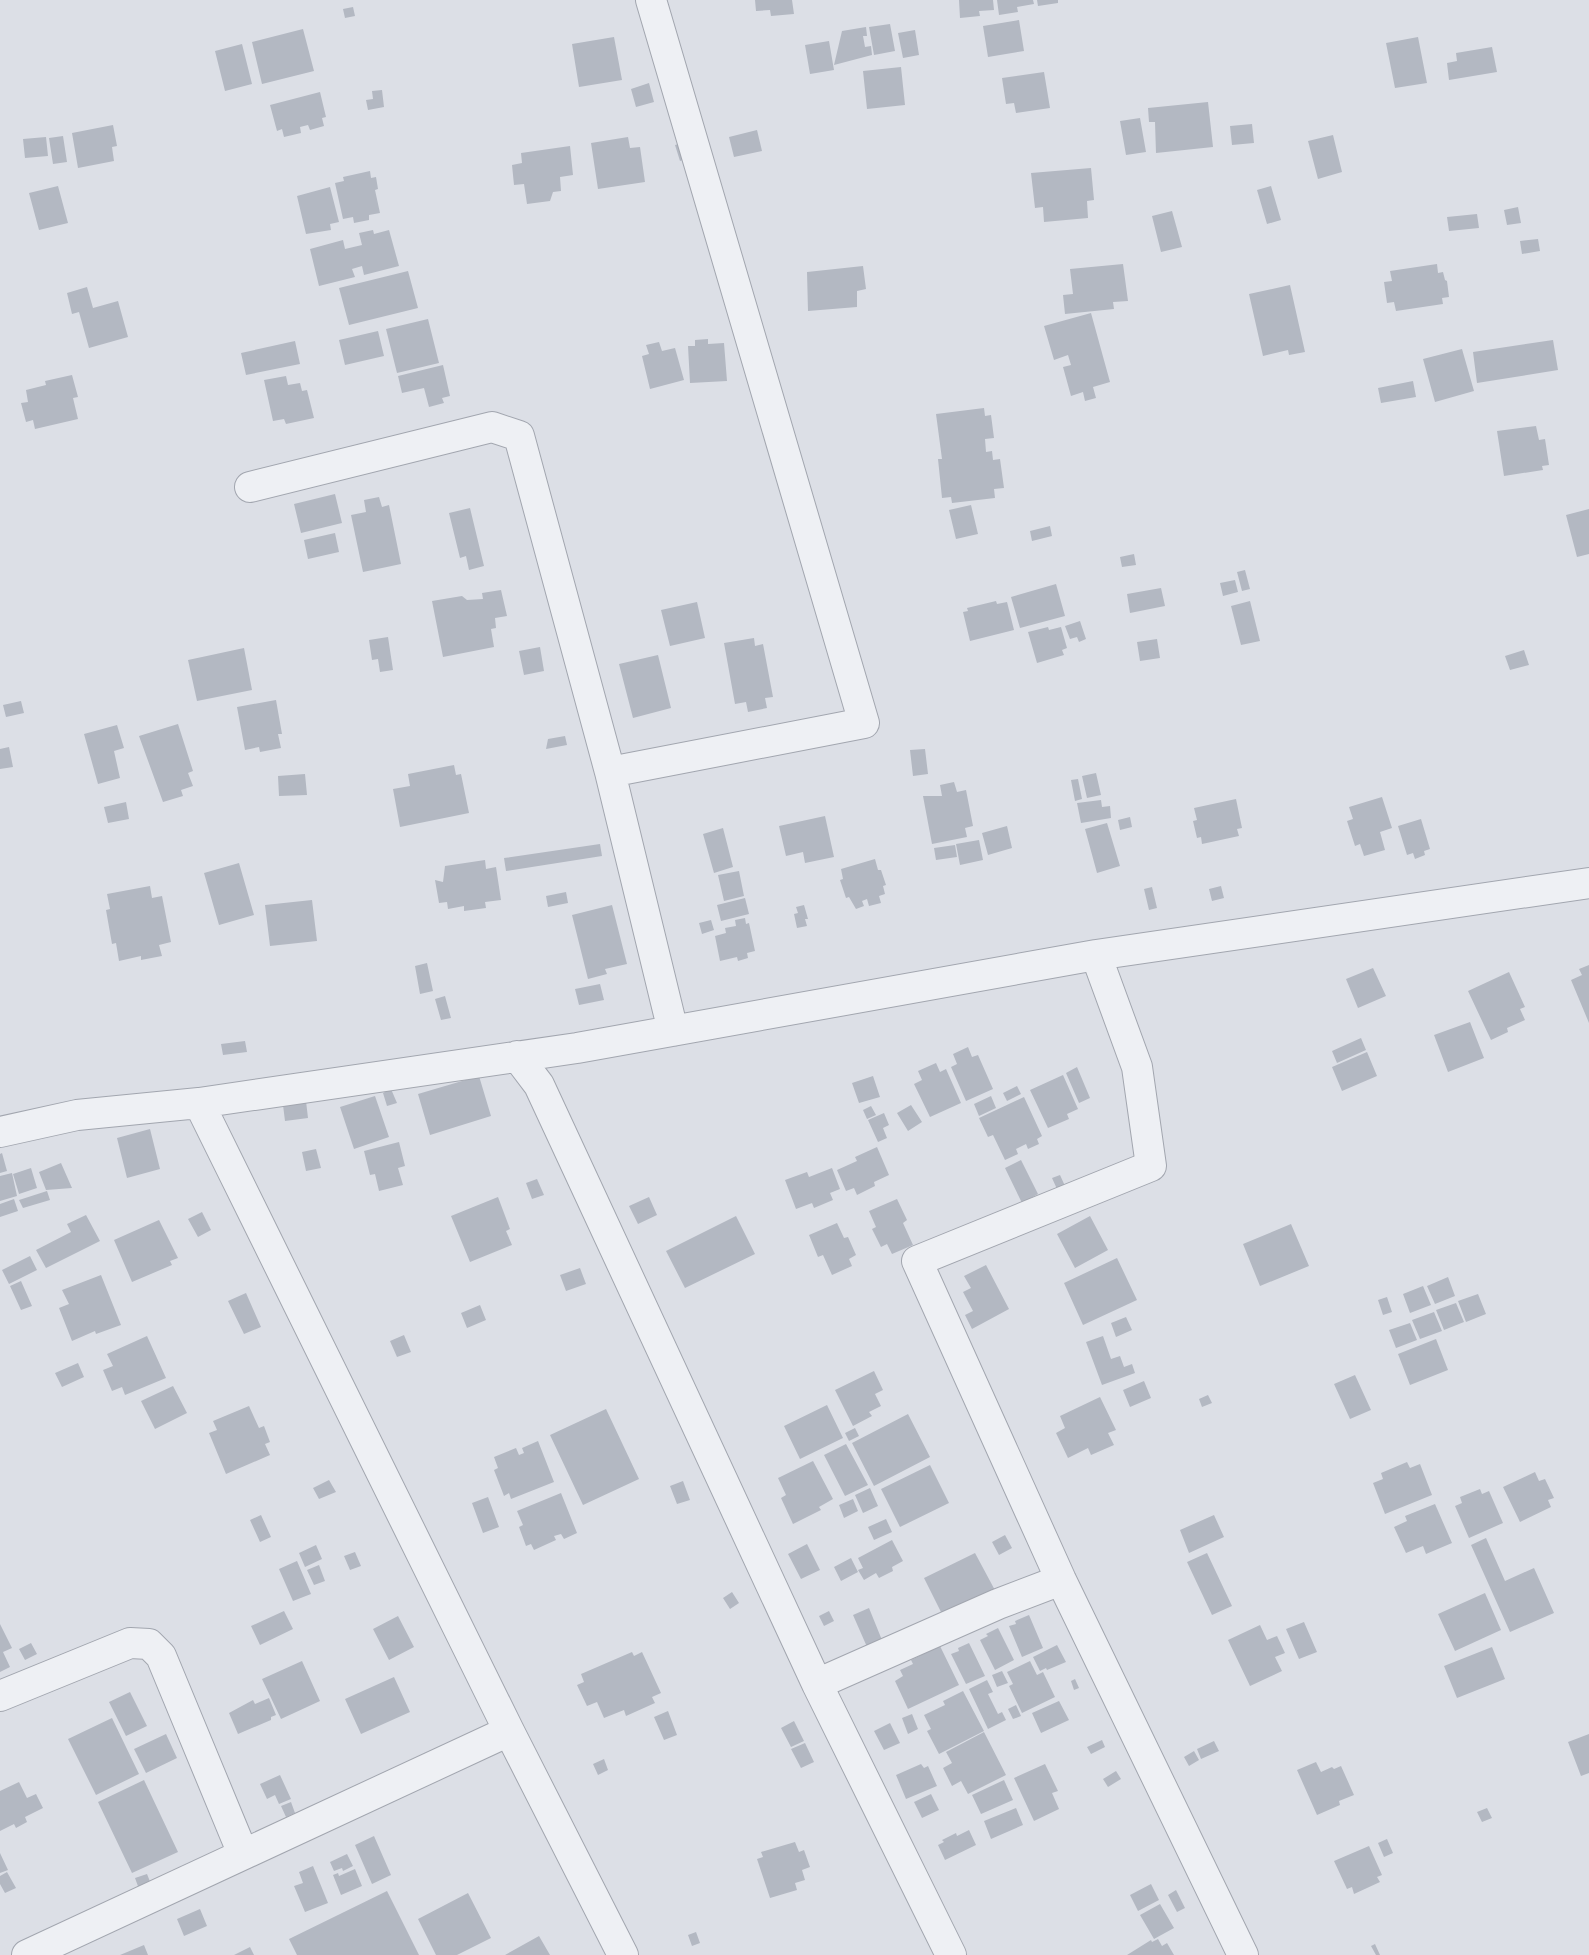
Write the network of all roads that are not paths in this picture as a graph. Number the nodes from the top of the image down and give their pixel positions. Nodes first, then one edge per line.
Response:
1 (651, 0) edge
2 (250, 486) dead end
3 (610, 772) junction
4 (1589, 883) edge
5 (1096, 955) junction
6 (673, 1031) junction
7 (517, 1056) junction
8 (199, 1103) junction
9 (0, 1132) edge
10 (1061, 1580) junction
11 (817, 1684) junction
12 (0, 1696) edge
13 (509, 1731) junction
14 (243, 1854) junction
15 (27, 1955) edge
16 (623, 1955) edge
17 (951, 1955) edge
18 (1243, 1955) edge

1 - 3 street
2 - 3 street
3 - 6 street
4 - 5 street
5 - 6 street
5 - 10 street
6 - 7 street
7 - 8 street
7 - 11 street
8 - 9 street
8 - 13 street
10 - 11 street
10 - 18 street
11 - 17 street
12 - 14 street
13 - 14 street
13 - 16 street
14 - 15 street

